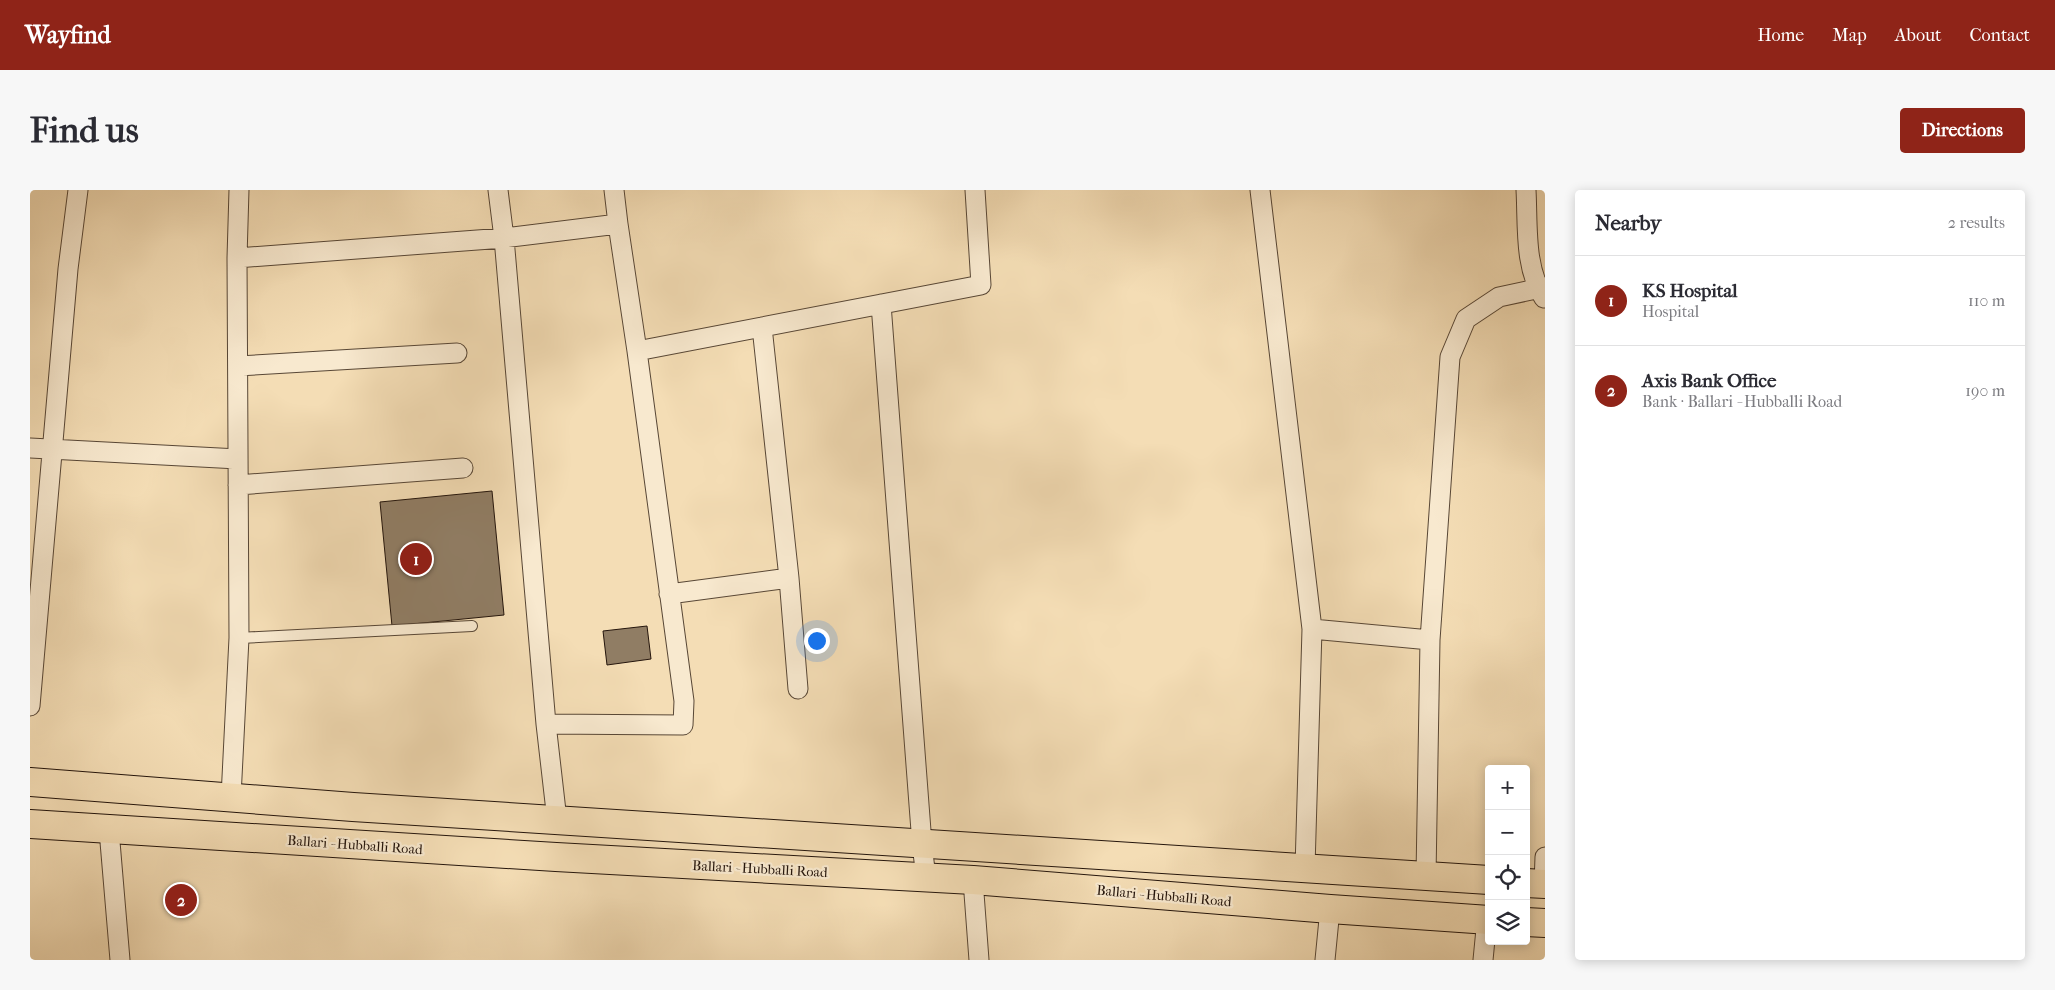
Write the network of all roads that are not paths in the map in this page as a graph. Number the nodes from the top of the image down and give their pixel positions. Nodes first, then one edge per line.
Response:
1 (78, 190) edge
2 (239, 190) edge
3 (498, 190) edge
4 (614, 190) edge
5 (975, 190) edge
6 (1260, 190) edge
7 (1526, 190) edge
8 (618, 224) junction
9 (504, 238) junction
10 (237, 258) junction
11 (1542, 291) edge
12 (881, 304) junction
13 (762, 327) junction
14 (637, 350) junction
15 (457, 353) dead end
16 (238, 366) junction
17 (30, 448) edge
18 (52, 450) junction
19 (238, 458) junction
20 (463, 468) dead end
21 (238, 485) junction
22 (788, 578) junction
23 (670, 594) junction
24 (472, 626) dead end
25 (1312, 629) junction
26 (239, 638) junction
27 (1430, 640) junction
28 (798, 689) dead end
29 (30, 706) edge
30 (546, 724) junction
31 (30, 782) edge
32 (222, 796) junction
33 (557, 820) junction
34 (30, 824) edge
35 (109, 830) junction
36 (210, 835) junction
37 (922, 844) junction
38 (1545, 857) edge
39 (1266, 866) junction
40 (1305, 868) junction
41 (1426, 876) junction
42 (926, 878) junction
43 (973, 880) junction
44 (1485, 880) edge
45 (1538, 884) edge
46 (1265, 904) junction
47 (1330, 910) junction
48 (1485, 919) edge
49 (1530, 922) edge
50 (1545, 924) edge
51 (1485, 944) edge
52 (120, 960) edge
53 (979, 960) edge
54 (1325, 960) edge
55 (1483, 960) edge

1 - 18 street
2 - 10 street
3 - 9 street
4 - 8 street
5 - 12 street
6 - 25 street
7 - 11 street
8 - 9 street
8 - 14 street
9 - 10 street
9 - 30 street
10 - 16 street
11 - 27 street
12 - 13 street
12 - 37 street
13 - 14 street
13 - 22 street
14 - 23 street
15 - 16 street
16 - 19 street
17 - 18 street
18 - 19 street
18 - 29 street
19 - 21 street
20 - 21 street
21 - 26 street
22 - 23 street
22 - 28 street
23 - 30 street
24 - 26 lane
25 - 27 street
25 - 40 street
26 - 32 street
27 - 41 street
30 - 33 street
31 - 32 main road
32 - 33 main road
32 - 36 main road
33 - 37 main road
34 - 35 main road, Ballari - Hubballi Road
35 - 36 main road, Ballari - Hubballi Road
35 - 52 street
36 - 42 main road, Ballari - Hubballi Road
37 - 39 main road
37 - 42 street
38 - 45 street
39 - 40 main road
39 - 46 main road
40 - 41 main road
41 - 44 main road
42 - 43 main road, Ballari - Hubballi Road
43 - 46 main road, Ballari - Hubballi Road
43 - 53 street
46 - 47 main road, Ballari - Hubballi Road
47 - 48 main road, Ballari - Hubballi Road
47 - 54 street
49 - 50 main road
51 - 55 street

